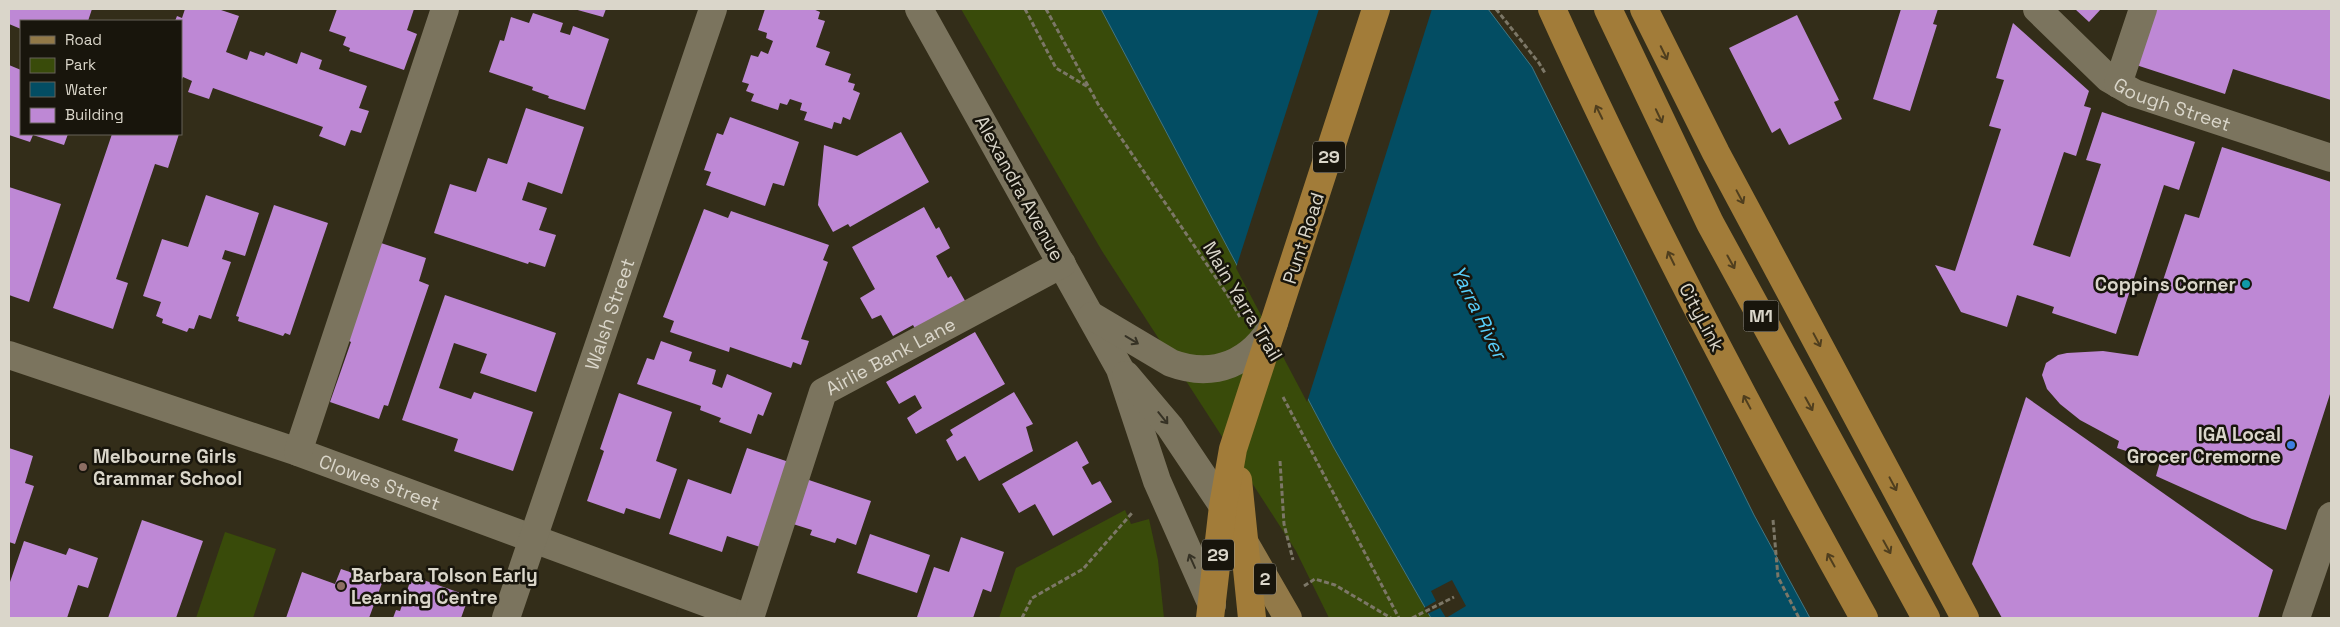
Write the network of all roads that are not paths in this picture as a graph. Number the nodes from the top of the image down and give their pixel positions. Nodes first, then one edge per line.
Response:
1 (445, 9) edge
2 (713, 9) edge
3 (919, 9) edge
4 (1376, 9) edge
5 (1552, 9) edge
6 (1608, 9) edge
7 (1644, 9) edge
8 (2037, 9) edge
9 (2142, 9) edge
10 (2118, 84) junction
11 (2331, 158) edge
12 (1062, 264) junction
13 (1282, 306) junction
14 (1090, 315) junction
15 (9, 355) edge
16 (1120, 369) junction
17 (1238, 439) junction
18 (298, 452) junction
19 (1224, 506) junction
20 (2331, 516) edge
21 (533, 540) junction
22 (1243, 540) junction
23 (1213, 614) edge
24 (506, 618) edge
25 (749, 618) edge
26 (1252, 618) edge
27 (1288, 618) edge
28 (1864, 618) edge
29 (1926, 618) edge
30 (1965, 618) edge
31 (2296, 618) edge

1 - 18 street
2 - 21 street, Walsh Street
3 - 12 street, Alexandra Avenue / 2
4 - 13 highway, Punt Road / 29
28 -> 5 highway, CityLink
6 -> 29 highway, M1
7 -> 30 highway
8 - 10 street, Gough Street
9 - 10 street
10 - 11 street, Gough Street
12 - 14 street, Alexandra Avenue / 2
12 - 25 street, Airlie Bank Lane
14 -> 13 street
13 - 17 highway, Punt Road / 29
14 - 16 street, Alexandra Avenue / 2
15 - 18 street, Clowes Street
16 -> 19 street, Alexandra Avenue / 2
23 -> 16 street, Alexandra Avenue / 2
17 - 19 highway, Punt Road / 29
17 - 22 highway, Punt Road / 29
18 - 21 street, Clowes Street
19 - 22 highway, Alexandra Avenue / 2
19 - 23 highway, Punt Road / 29
20 - 31 street
21 - 24 street, Walsh Street
21 - 25 street, Clowes Street
22 - 26 highway, Punt Road / 29
22 - 27 main road, Alexandra Avenue / 2

